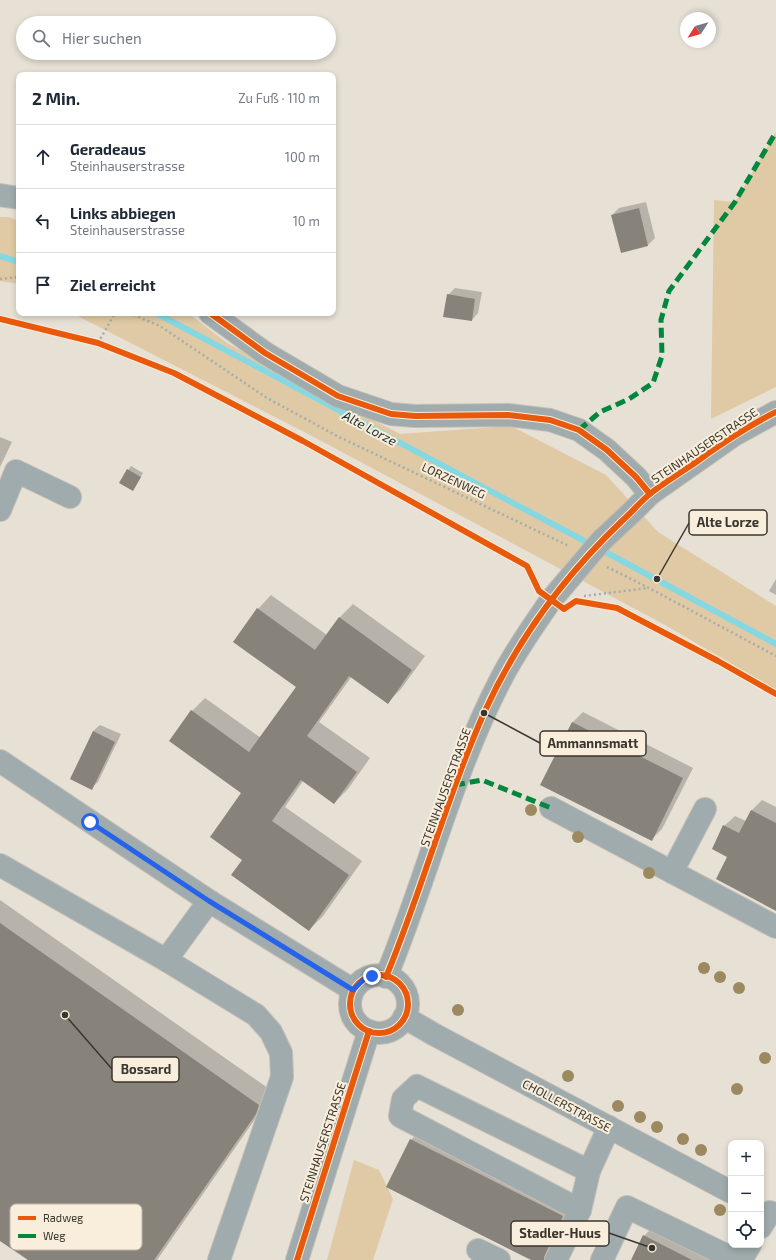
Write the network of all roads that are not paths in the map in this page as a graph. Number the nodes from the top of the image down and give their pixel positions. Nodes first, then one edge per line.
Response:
1 (0, 195) edge
2 (16, 198) edge
3 (214, 316) edge
4 (776, 412) edge
5 (650, 494) junction
6 (70, 497) dead end
7 (0, 510) edge
8 (0, 761) edge
9 (551, 808) dead end
10 (705, 809) dead end
11 (0, 865) edge
12 (672, 872) junction
13 (209, 901) junction
14 (776, 927) edge
15 (166, 960) junction
16 (386, 976) junction
17 (353, 990) junction
18 (404, 1017) junction
19 (369, 1031) junction
20 (609, 1127) junction
21 (589, 1171) junction
22 (728, 1190) edge
23 (580, 1210) junction
24 (748, 1248) edge
25 (478, 1250) dead end
26 (219, 1260) edge
27 (297, 1260) edge
28 (499, 1260) edge
29 (556, 1260) edge
30 (602, 1260) edge
31 (736, 1260) edge
32 (741, 1260) edge

1 - 2 street
3 - 5 street
4 - 5 street, STEINHAUSERSTRASSE
5 - 16 street, STEINHAUSERSTRASSE, bridge
6 - 7 street
8 - 13 street
9 - 12 street
10 - 12 street
11 - 15 street
12 - 14 street
13 - 15 street
13 - 17 street
15 - 26 street
16 - 17 street
16 - 18 street
17 - 19 street
18 - 19 street
18 - 20 street, CHOLLERSTRASSE
19 - 27 street, STEINHAUSERSTRASSE
20 - 21 street
20 - 22 street, CHOLLERSTRASSE
21 - 23 street
21 - 23 street
23 - 29 street
24 - 32 street
25 - 28 street
30 - 31 street

